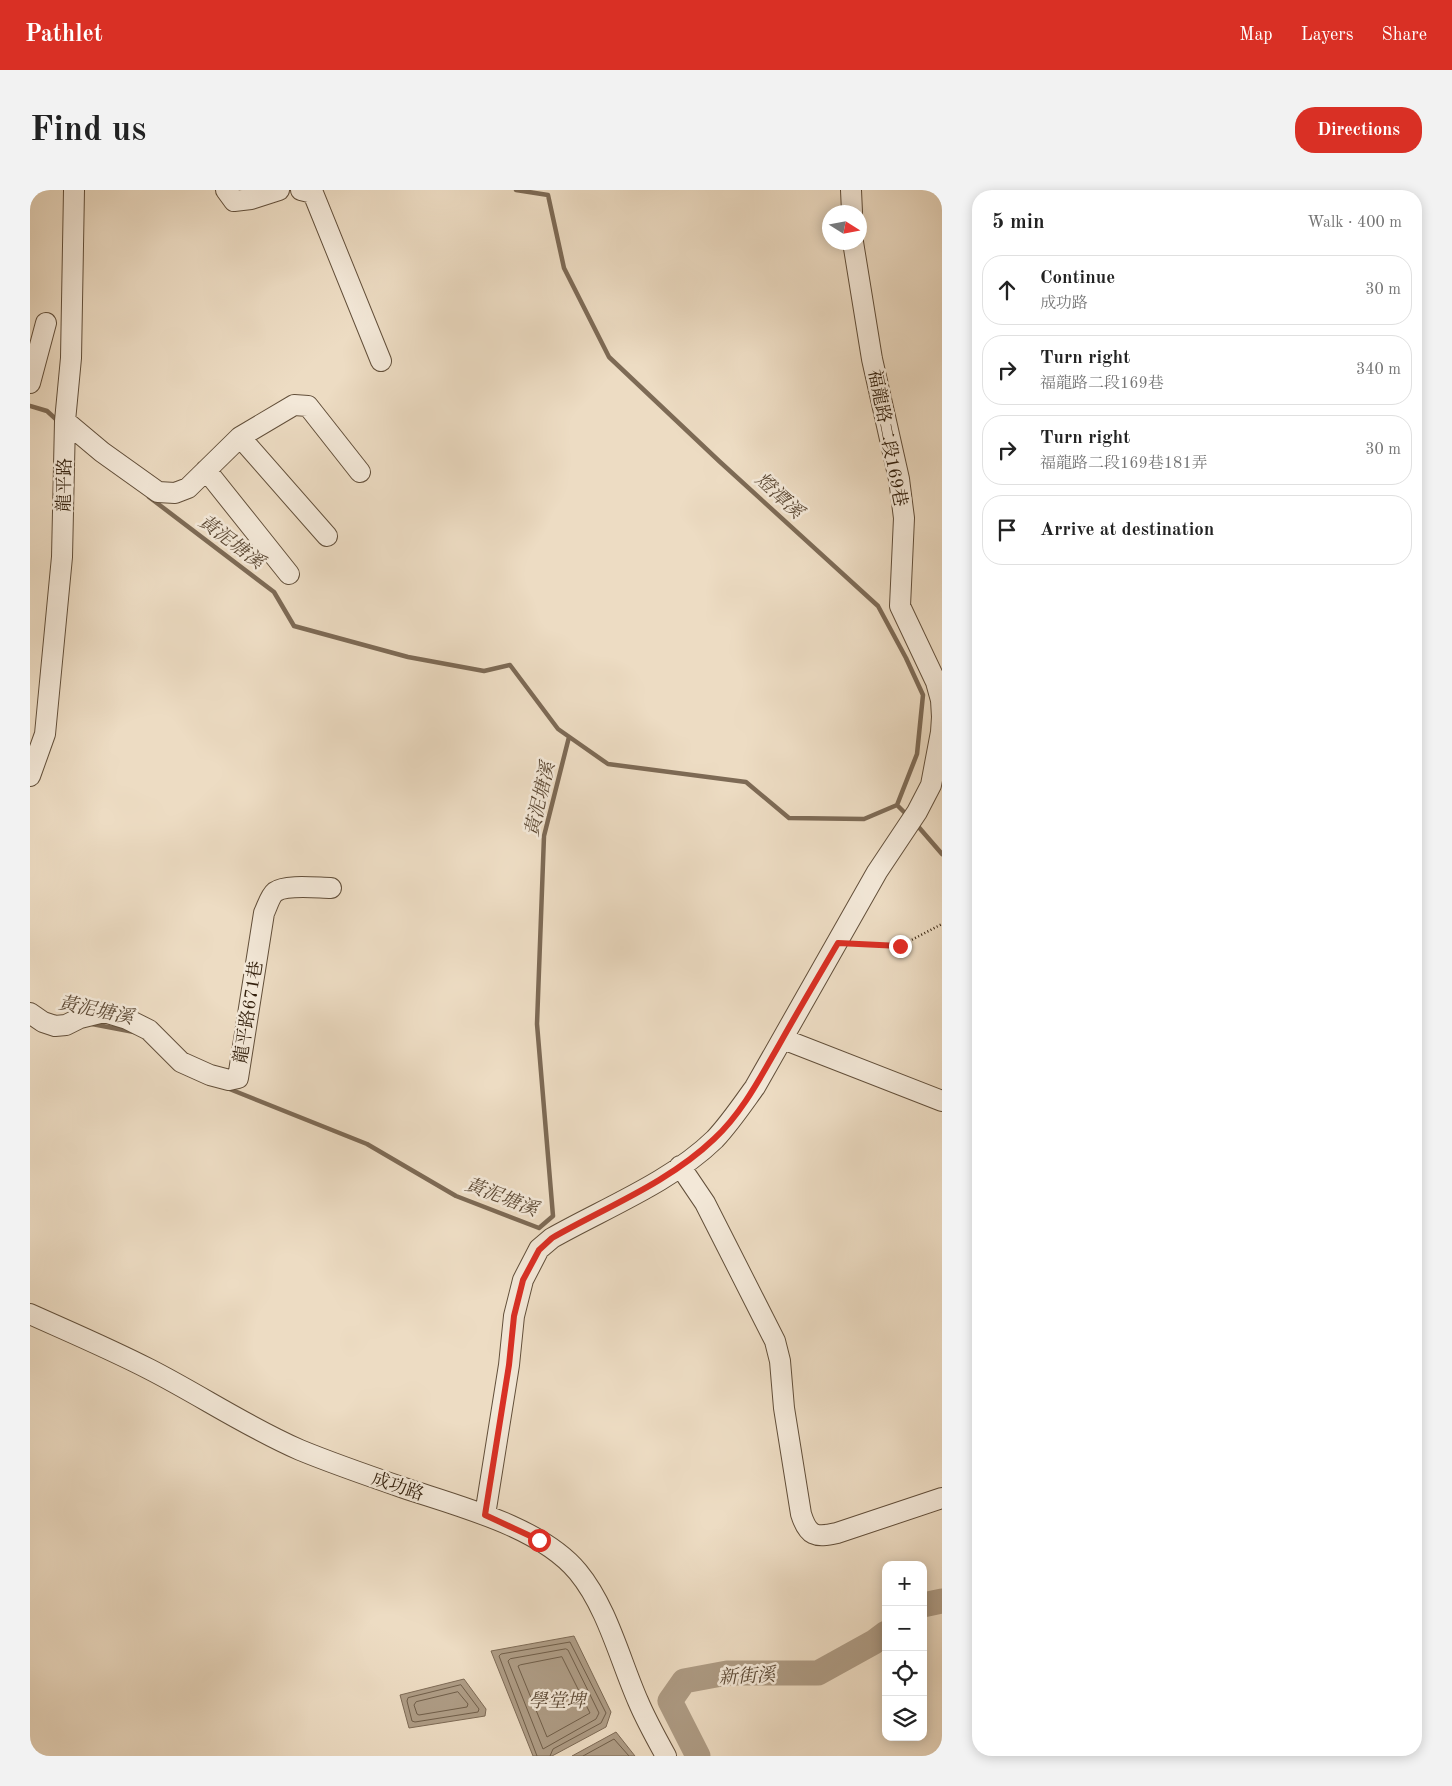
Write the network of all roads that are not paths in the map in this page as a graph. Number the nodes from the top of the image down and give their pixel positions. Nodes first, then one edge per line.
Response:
1 (74, 190) edge
2 (226, 190) edge
3 (279, 190) edge
4 (301, 190) edge
5 (851, 190) edge
6 (852, 205) edge
7 (854, 250) edge
8 (38, 321) edge
9 (71, 341) junction
10 (381, 361) dead end
11 (30, 383) edge
12 (65, 421) junction
13 (240, 437) junction
14 (206, 470) junction
15 (360, 472) dead end
16 (327, 536) dead end
17 (289, 574) dead end
18 (942, 717) edge
19 (30, 776) edge
20 (331, 888) dead end
21 (30, 1013) edge
22 (783, 1039) junction
23 (942, 1101) edge
24 (680, 1166) junction
25 (30, 1314) edge
26 (942, 1498) edge
27 (485, 1515) junction
28 (666, 1756) edge

1 - 9 street, 龍平路
2 - 3 street
4 - 10 street
5 - 6 street
7 - 18 street, 福龍路二段169巷
8 - 9 street
8 - 11 street
9 - 12 street, 龍平路
12 - 14 street
12 - 19 street, 龍平路
13 - 14 street
13 - 15 street
13 - 16 street
14 - 17 street
18 - 22 street, 福龍路二段169巷
20 - 21 street, 龍平路671巷
22 - 23 street
22 - 24 street, 福龍路二段169巷
24 - 26 street
24 - 27 street, 福龍路二段169巷
25 - 27 street, 成功路
27 - 28 street, 成功路

